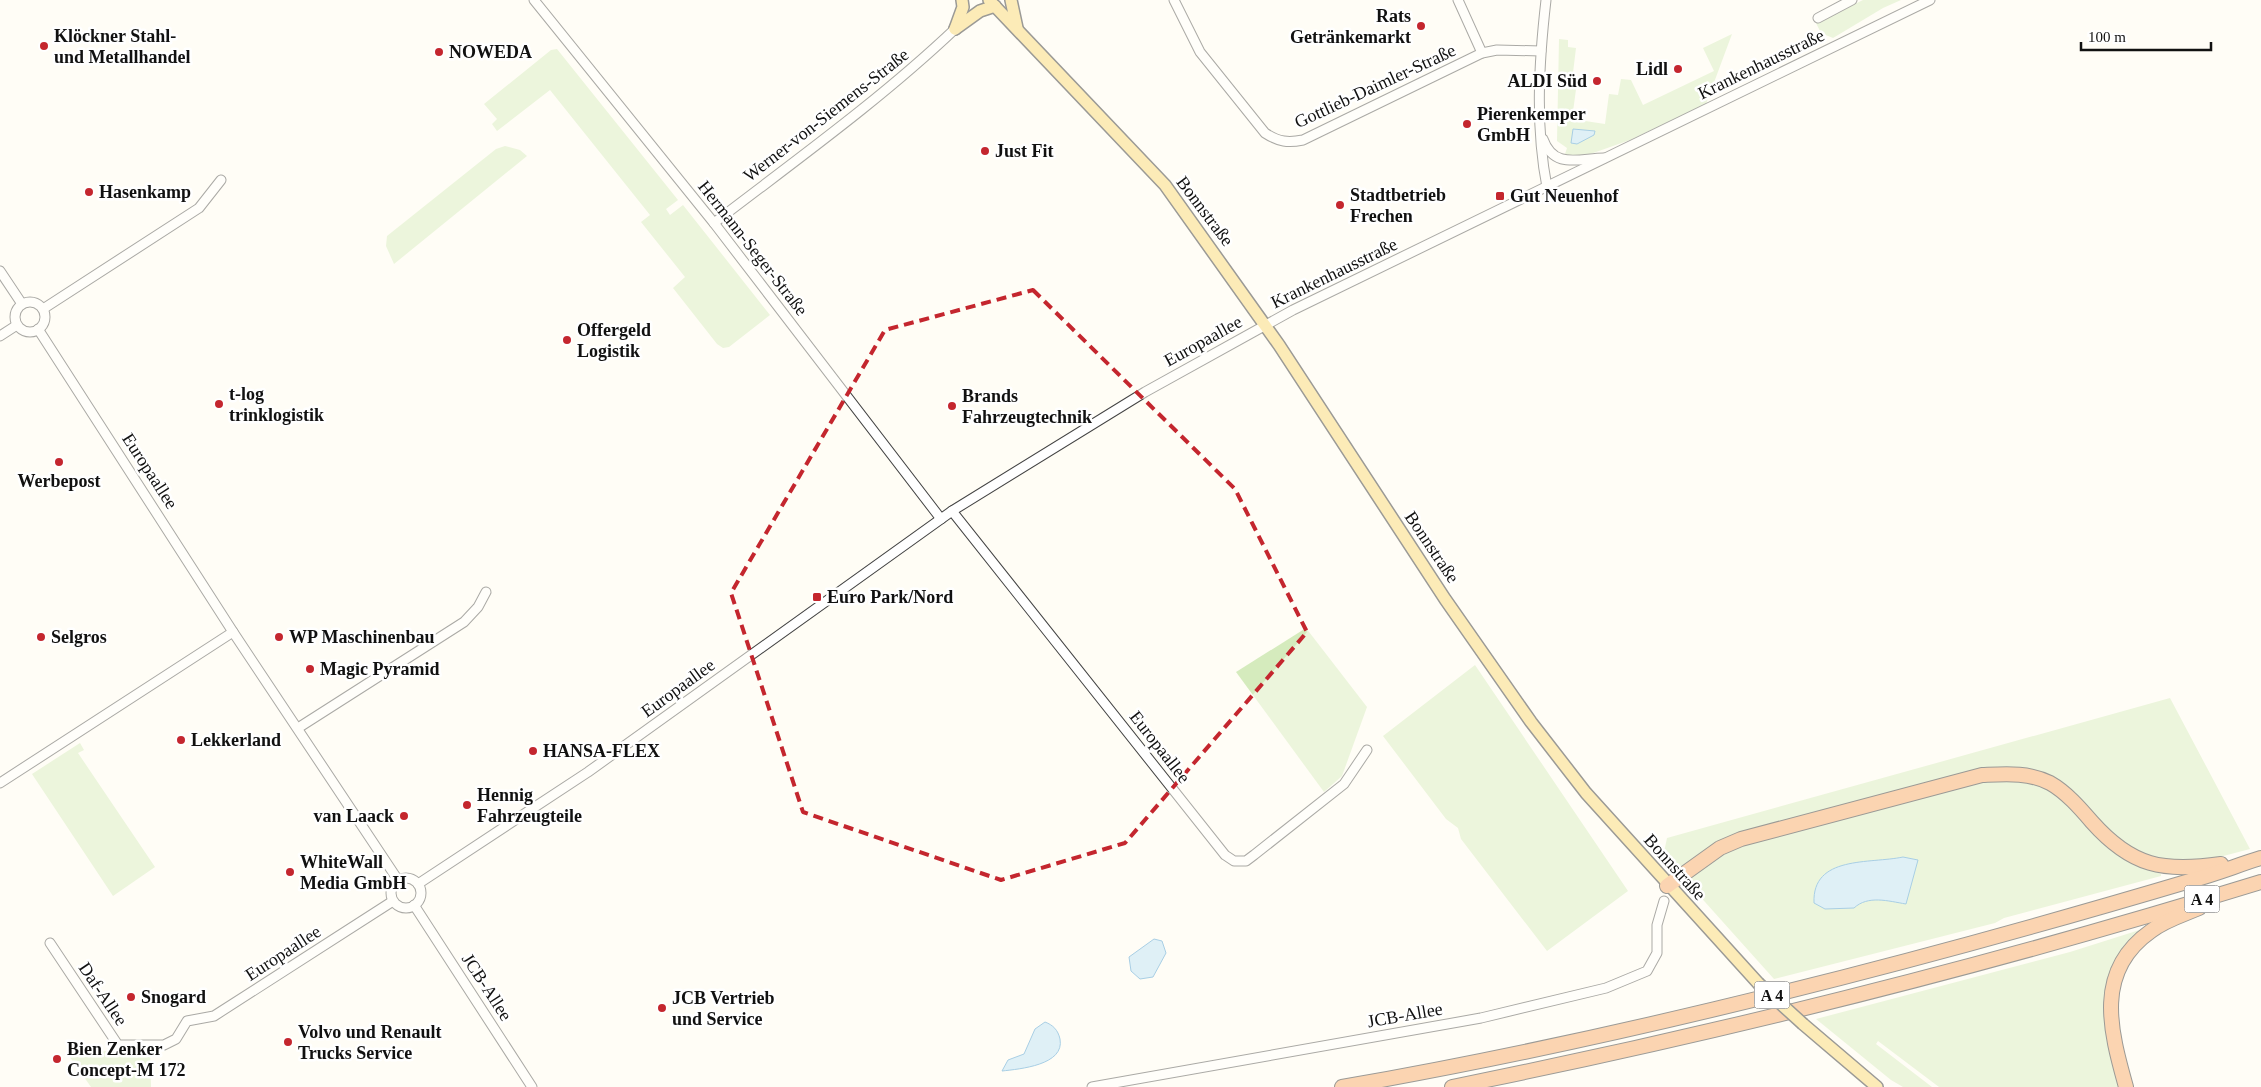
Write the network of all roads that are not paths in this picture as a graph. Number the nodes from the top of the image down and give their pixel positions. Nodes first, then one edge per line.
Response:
1 (534, 0) edge
2 (962, 0) edge
3 (1011, 0) edge
4 (1174, 0) edge
5 (1458, 0) edge
6 (1546, 0) edge
7 (1852, 0) edge
8 (1930, 0) edge
9 (992, 3) edge
10 (1818, 18) dead end
11 (955, 29) junction
12 (1018, 30) junction
13 (1541, 51) junction
14 (1482, 53) junction
15 (1541, 132) junction
16 (1607, 158) junction
17 (221, 180) dead end
18 (1547, 187) junction
19 (714, 223) junction
20 (0, 271) edge
21 (22, 304) junction
22 (43, 309) junction
23 (17, 325) junction
24 (1265, 325) junction
25 (38, 329) junction
26 (0, 336) edge
27 (952, 511) junction
28 (941, 519) junction
29 (486, 592) dead end
30 (233, 632) junction
31 (298, 728) junction
32 (1367, 750) dead end
33 (0, 783) edge
34 (2259, 858) edge
35 (398, 880) junction
36 (2261, 882) edge
37 (418, 884) junction
38 (1667, 886) junction
39 (2241, 888) junction
40 (393, 901) junction
41 (1664, 901) dead end
42 (414, 905) junction
43 (50, 943) dead end
44 (187, 1021) joint
45 (532, 1087) edge
46 (1092, 1087) edge
47 (1342, 1087) edge
48 (1452, 1087) edge
49 (1877, 1087) edge
50 (2126, 1087) edge

1 - 19 street, Hermann-Seger-Straße
2 - 11 main road
3 - 12 main road
4 - 14 street, Gottlieb-Daimler-Straße
5 - 14 street, Gottlieb-Daimler-Straße
6 - 13 street
7 - 10 street
8 - 16 street, Krankenhausstraße
9 - 11 main road
9 - 12 main road, Bonnstraße
11 - 19 street, Werner-von-Siemens-Straße
12 - 24 main road, Bonnstraße
13 - 14 street, Gottlieb-Daimler-Straße
13 - 15 street
15 - 16 street, Krankenhausstraße
15 - 18 street
16 - 18 street, Krankenhausstraße
17 - 22 street
18 - 24 street, Krankenhausstraße
19 - 28 street, Hermann-Seger-Straße
20 - 21 street
21 - 22 street
21 - 23 street
22 - 25 street
23 - 25 street
23 - 26 street
24 - 27 street, Europaallee
24 - 38 main road, Bonnstraße
25 - 30 street, Europaallee
27 - 28 street, Europaallee
27 - 32 street, Europaallee
28 - 37 street, Europaallee
29 - 31 street
30 - 31 street, Europaallee
30 - 33 street
31 - 35 street, Europaallee
34 - 38 highway
34 - 47 highway, A 4
35 - 37 street
35 - 40 street
36 - 39 highway, A 4
37 - 42 street
38 - 49 main road, Bonnstraße, bridge
39 - 48 highway, A 4
39 - 50 highway
40 - 42 street
40 - 44 street, Europaallee
41 - 46 street, JCB-Allee
42 - 45 street, JCB-Allee
43 - 44 street, Daf-Allee

